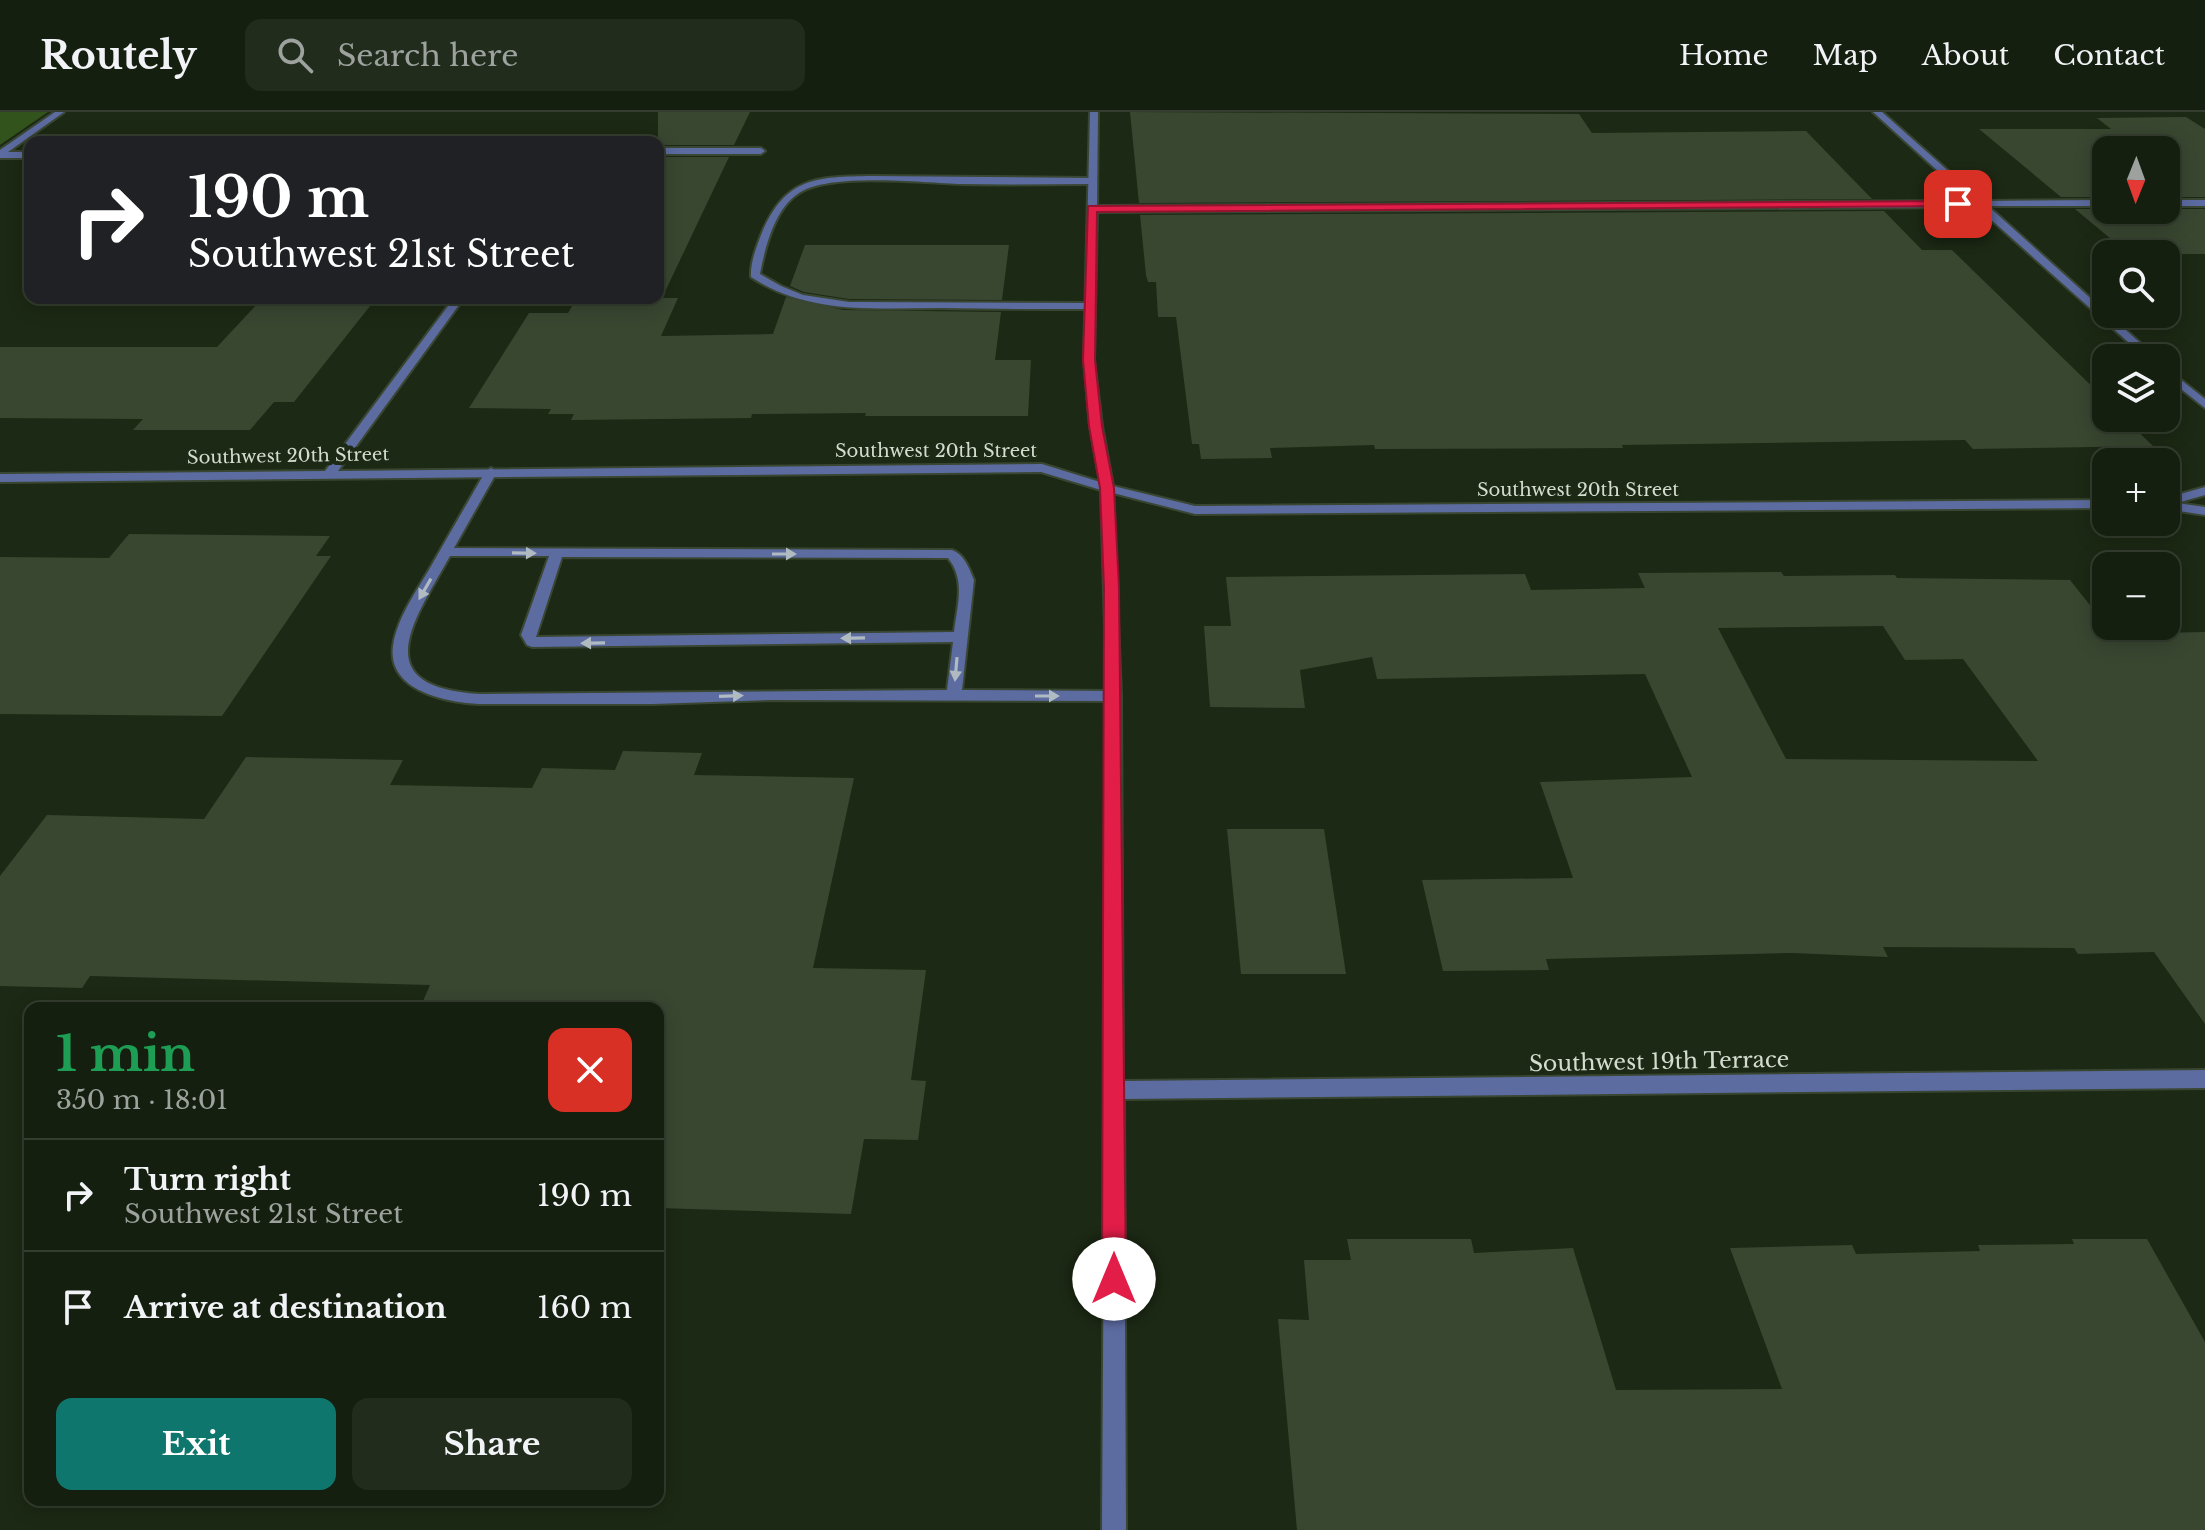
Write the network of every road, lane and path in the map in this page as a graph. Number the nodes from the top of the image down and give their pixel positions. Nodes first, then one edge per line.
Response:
1 (60, 112) edge
2 (1094, 112) edge
3 (1877, 112) edge
4 (26, 136) edge
5 (24, 137) edge
6 (664, 151) edge
7 (761, 151) dead end
8 (0, 154) edge
9 (24, 155) edge
10 (1092, 181) junction
11 (2092, 203) edge
12 (2180, 203) edge
13 (2205, 203) edge
14 (1979, 204) junction
15 (1092, 209) junction
16 (455, 304) edge
17 (1088, 306) junction
18 (2136, 344) edge
19 (2180, 383) edge
20 (2205, 405) edge
21 (491, 472) junction
22 (330, 473) junction
23 (0, 478) edge
24 (1107, 488) junction
25 (2205, 491) edge
26 (2180, 499) edge
27 (2092, 504) edge
28 (2180, 506) edge
29 (2205, 511) edge
30 (446, 552) junction
31 (557, 553) junction
32 (959, 637) junction
33 (954, 695) junction
34 (1114, 696) junction
35 (2205, 1079) edge
36 (1113, 1090) junction
37 (1114, 1530) edge

1 - 4 street
2 - 10 street
3 - 14 street
5 - 8 street
6 - 7 street
8 - 9 street
10 - 15 street
10 - 17 street
11 - 14 street
12 - 13 street
14 - 15 street
14 - 18 street
15 - 17 street
16 - 22 street
17 - 24 street
19 - 20 street
21 - 22 street, Southwest 20th Street
21 - 24 street, Southwest 20th Street
21 - 30 street
22 - 23 street, Southwest 20th Street
24 - 27 street, Southwest 20th Street
24 - 34 street
25 - 26 street
28 - 29 street
30 -> 31 street
30 -> 33 street
31 -> 32 street
32 -> 31 street
32 -> 33 street
33 -> 34 street
34 - 36 street
35 - 36 street, Southwest 19th Terrace
36 - 37 street

